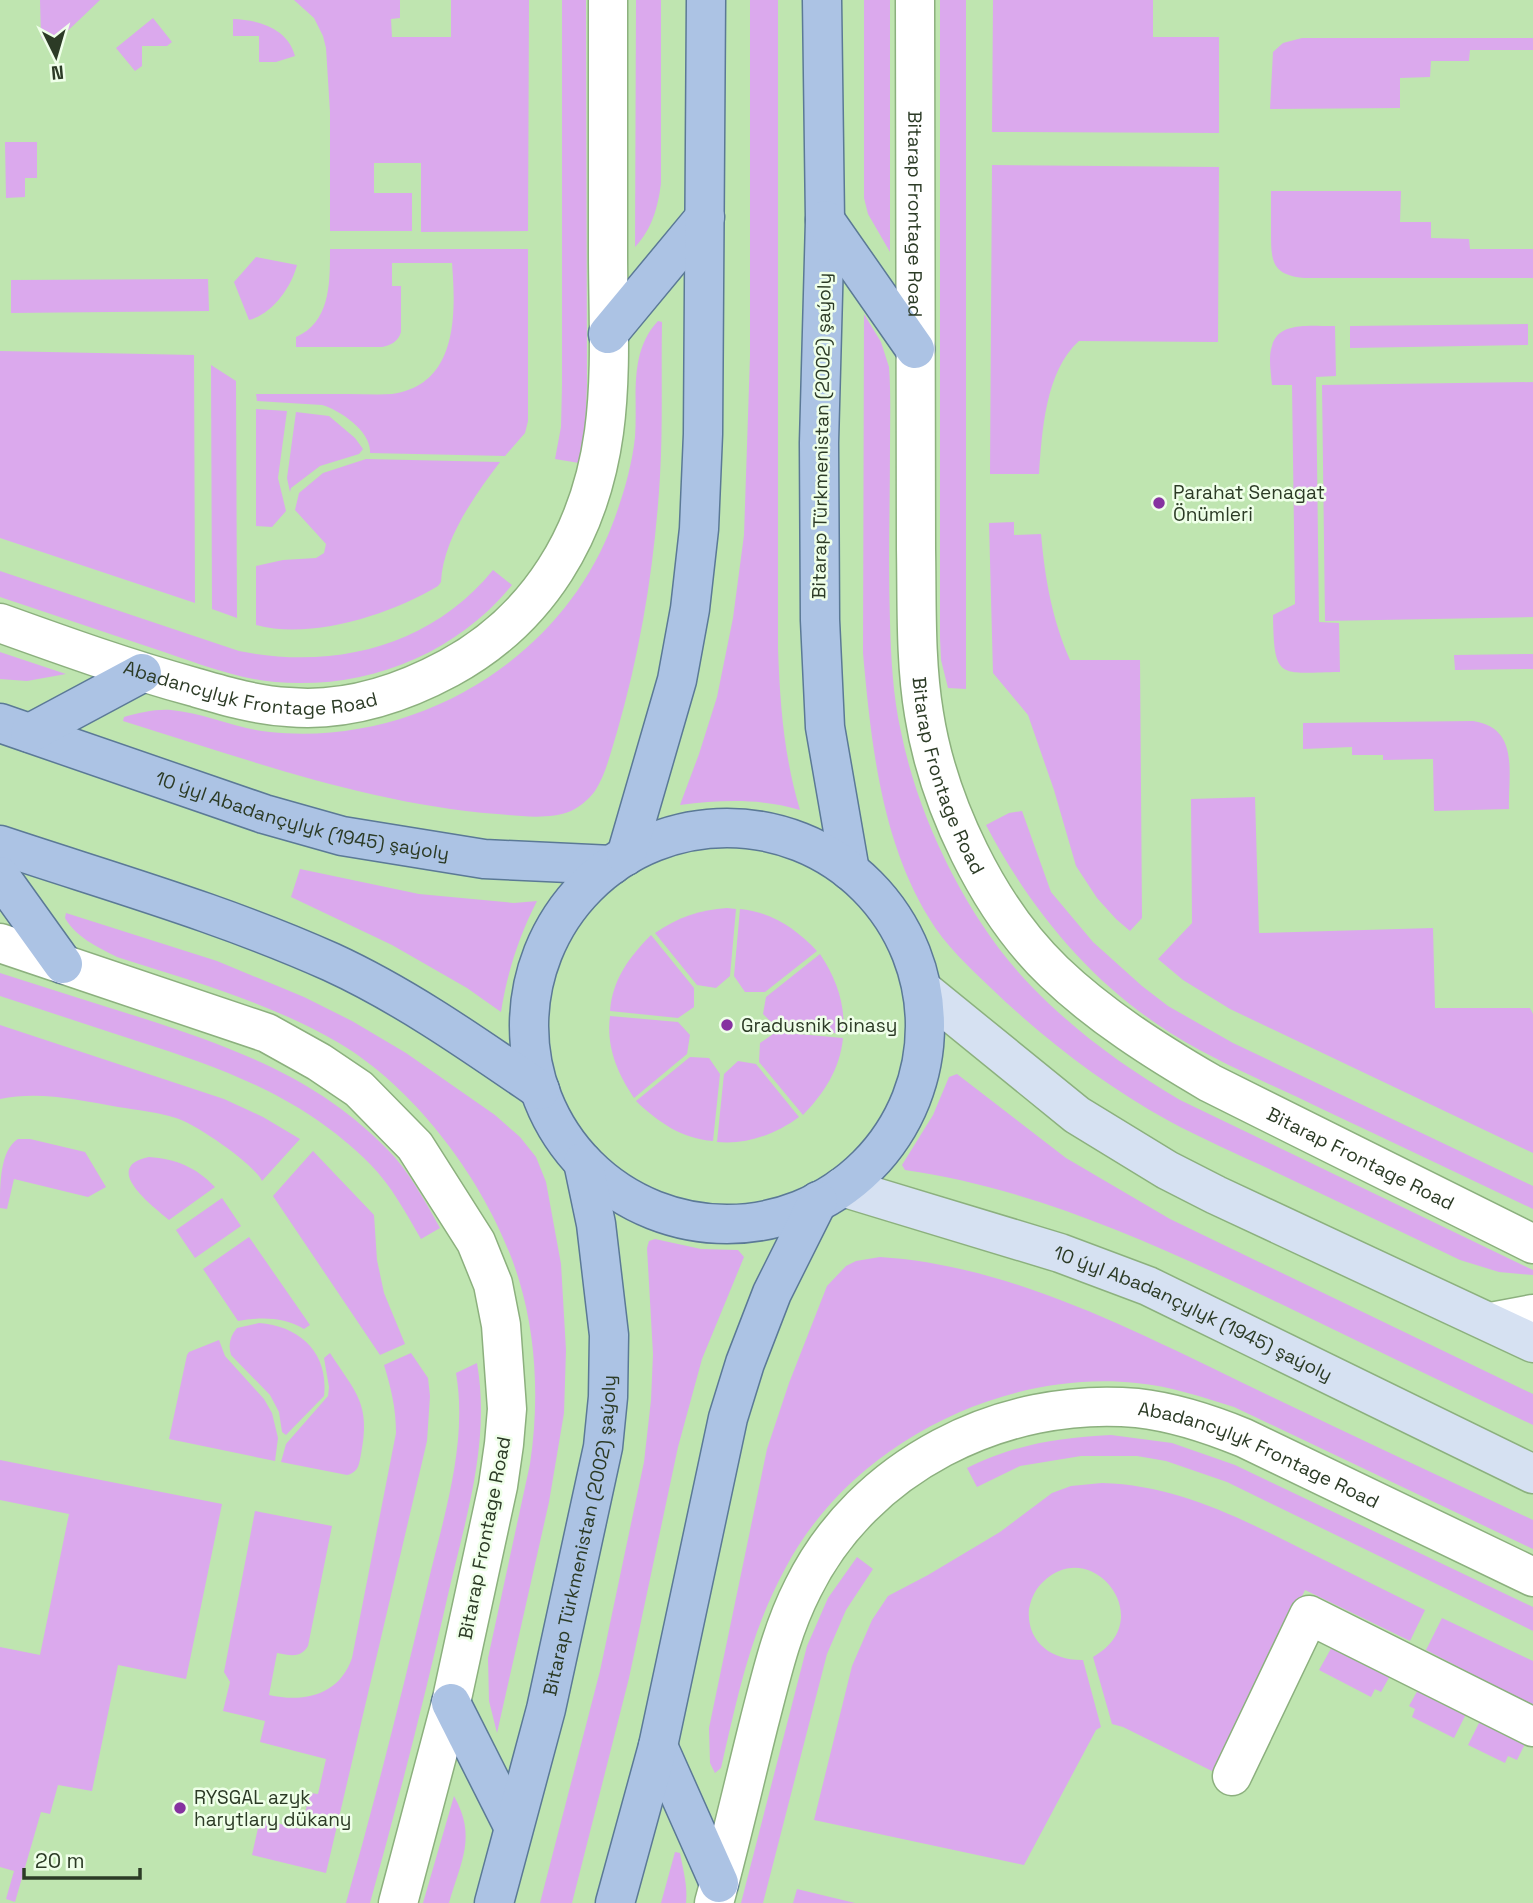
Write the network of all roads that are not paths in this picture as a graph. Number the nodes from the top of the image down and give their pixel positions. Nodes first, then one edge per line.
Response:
1 (608, 0) edge
2 (706, 0) edge
3 (822, 0) edge
4 (915, 0) edge
5 (705, 217) junction
6 (824, 220) junction
7 (608, 334) junction
8 (915, 349) junction
9 (0, 624) edge
10 (142, 673) junction
11 (15, 728) edge
12 (0, 845) edge
13 (619, 860) junction
14 (850, 871) junction
15 (0, 876) edge
16 (0, 943) edge
17 (63, 964) junction
18 (922, 989) junction
19 (540, 1090) junction
20 (583, 1162) junction
21 (830, 1194) junction
22 (1533, 1244) edge
23 (1533, 1314) edge
24 (1491, 1322) junction
25 (1533, 1343) edge
26 (1533, 1474) edge
27 (1533, 1577) edge
28 (451, 1703) junction
29 (1533, 1727) edge
30 (658, 1746) junction
31 (1232, 1776) dead end
32 (513, 1825) junction
33 (716, 1893) edge
34 (398, 1903) edge
35 (494, 1903) edge
36 (615, 1903) edge

1 - 7 street
2 - 5 main road
3 - 6 main road, Bitarap Türkmenistan (2002) şaýoly
4 - 8 street, Bitarap Frontage Road
5 - 7 main road
5 - 13 main road
6 - 8 main road
6 - 14 main road, Bitarap Türkmenistan (2002) şaýoly
7 - 10 street, Abadancylyk Frontage Road
8 - 22 street, Bitarap Frontage Road
9 - 10 street, Abadancylyk Frontage Road
10 - 11 main road
11 - 13 main road, 10 ýyl Abadançylyk (1945) şaýoly
12 - 19 main road
13 - 14 main road
13 - 19 main road
14 - 18 main road
15 - 17 main road
16 - 17 street
17 - 28 street, Bitarap Frontage Road
18 - 21 main road
18 - 24 main road
19 - 20 main road
20 - 21 main road
20 - 32 main road, Bitarap Türkmenistan (2002) şaýoly
21 - 26 main road, 10 ýyl Abadançylyk (1945) şaýoly
21 - 30 main road
23 - 24 street
24 - 25 main road
27 - 33 street, Abadancylyk Frontage Road
28 - 32 main road
28 - 34 street, Bitarap Frontage Road
29 - 31 street
30 - 33 main road
30 - 36 main road
32 - 35 main road, Bitarap Türkmenistan (2002) şaýoly

